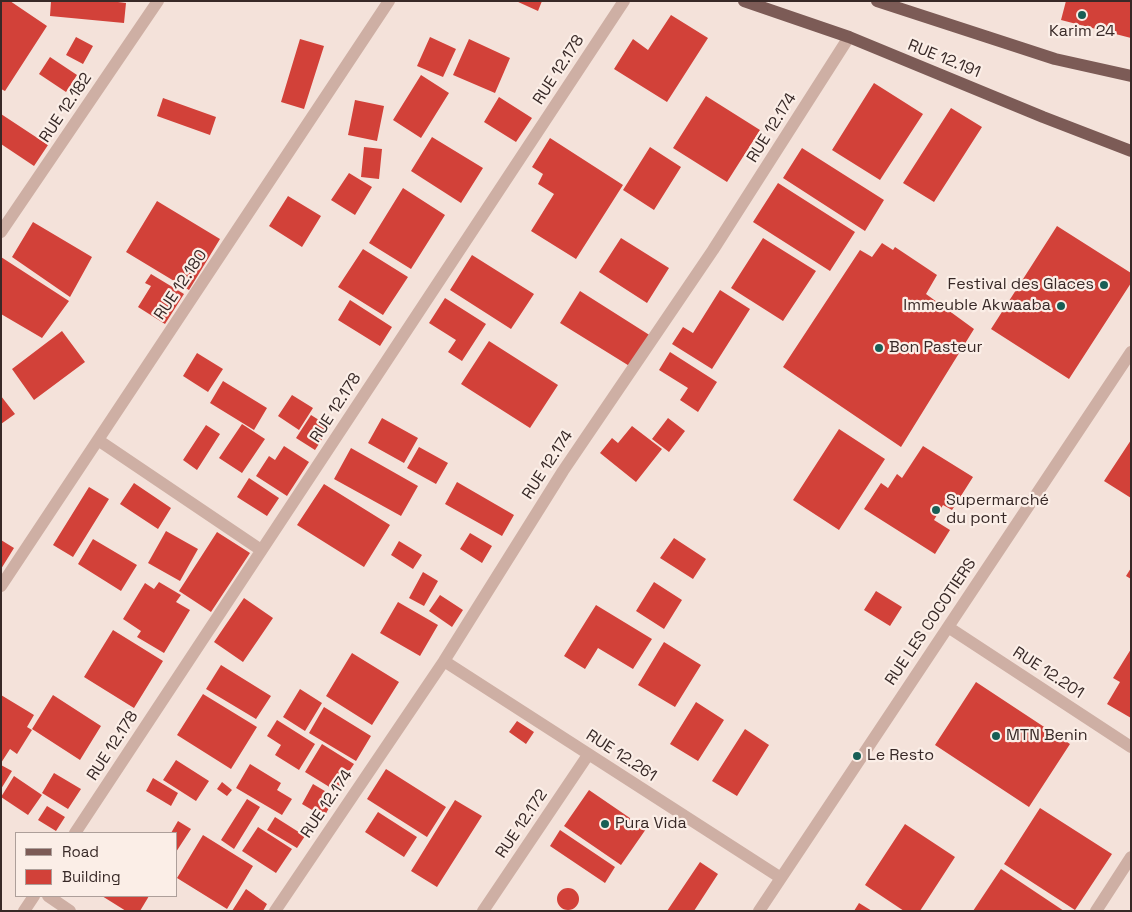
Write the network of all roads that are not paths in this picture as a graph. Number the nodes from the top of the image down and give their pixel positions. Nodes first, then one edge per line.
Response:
1 (158, 1) edge
2 (389, 1) edge
3 (624, 1) edge
4 (744, 1) edge
5 (877, 1) edge
6 (849, 38) junction
7 (1131, 76) edge
8 (1131, 151) edge
9 (1, 232) edge
10 (1131, 352) edge
11 (98, 440) junction
12 (262, 550) junction
13 (1, 586) edge
14 (948, 627) junction
15 (444, 661) junction
16 (1131, 747) edge
17 (588, 755) junction
18 (76, 832) edge
19 (1131, 857) edge
20 (781, 878) junction
21 (33, 897) edge
22 (49, 897) edge
23 (24, 911) edge
24 (70, 911) edge
25 (274, 911) edge
26 (483, 911) edge
27 (759, 911) edge
28 (1096, 911) edge

1 - 9 street, RUE 12.182
2 - 11 street, RUE 12.180
3 - 12 street, RUE 12.178
4 - 6 main road, RUE 12.191
5 - 7 main road, RUE 12.191
6 - 8 main road, RUE 12.191
6 - 15 street, RUE 12.174
10 - 14 street, RUE LES COCOTIERS
11 - 12 street
11 - 13 street, RUE 12.180
12 - 18 street, RUE 12.178
14 - 16 street, RUE 12.201
14 - 20 street, RUE LES COCOTIERS
15 - 17 street, RUE 12.261
15 - 25 street, RUE 12.174
17 - 20 street, RUE 12.261
17 - 26 street, RUE 12.172
19 - 28 street
20 - 27 street, RUE LES COCOTIERS
21 - 23 street
22 - 24 street

